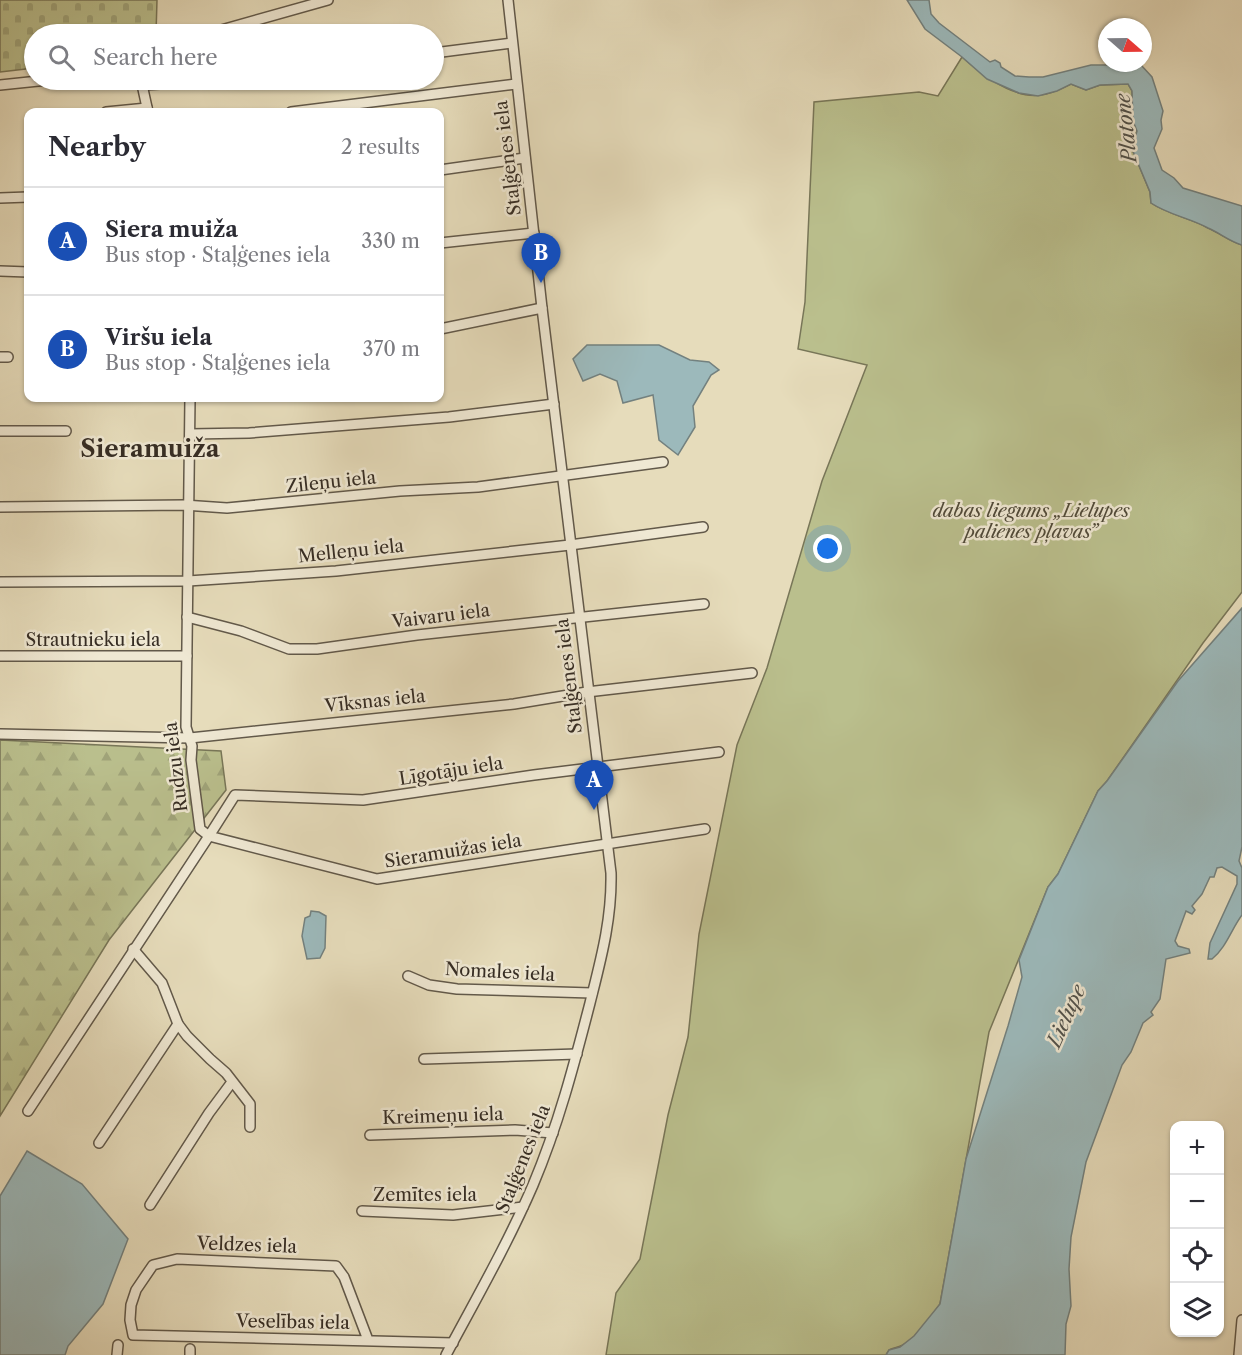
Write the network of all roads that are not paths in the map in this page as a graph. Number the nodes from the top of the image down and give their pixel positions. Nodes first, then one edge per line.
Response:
1 (328, 0) edge
2 (507, 0) edge
3 (243, 24) edge
4 (512, 44) junction
5 (444, 52) edge
6 (24, 82) edge
7 (516, 84) junction
8 (0, 85) edge
9 (144, 90) edge
10 (148, 108) edge
11 (323, 108) edge
12 (525, 158) junction
13 (444, 169) edge
14 (24, 197) edge
15 (0, 198) edge
16 (534, 233) junction
17 (444, 243) edge
18 (0, 271) edge
19 (24, 272) edge
20 (542, 308) junction
21 (444, 328) edge
22 (190, 402) edge
23 (554, 404) junction
24 (0, 431) edge
25 (66, 431) dead end
26 (190, 434) junction
27 (663, 462) dead end
28 (563, 476) junction
29 (189, 506) junction
30 (0, 507) edge
31 (703, 526) dead end
32 (570, 545) junction
33 (188, 581) junction
34 (0, 582) edge
35 (704, 604) dead end
36 (187, 617) junction
37 (578, 617) junction
38 (0, 656) edge
39 (187, 656) junction
40 (752, 673) dead end
41 (587, 692) junction
42 (0, 734) edge
43 (189, 738) junction
44 (719, 752) dead end
45 (596, 766) junction
46 (705, 829) dead end
47 (209, 836) junction
48 (607, 844) junction
49 (133, 949) junction
50 (408, 976) dead end
51 (592, 993) junction
52 (178, 1024) junction
53 (577, 1054) junction
54 (424, 1059) dead end
55 (232, 1082) junction
56 (28, 1111) dead end
57 (250, 1127) dead end
58 (553, 1133) junction
59 (370, 1135) dead end
60 (99, 1143) dead end
61 (150, 1205) dead end
62 (523, 1207) junction
63 (362, 1211) dead end
64 (1242, 1320) edge
65 (133, 1335) joint
66 (368, 1340) junction
67 (453, 1343) junction
68 (446, 1355) edge
69 (1239, 1355) edge

1 - 3 street
2 - 4 street, Staļģenes iela
4 - 5 street
4 - 7 street, Staļģenes iela
6 - 8 street
7 - 11 street
7 - 12 street, Staļģenes iela
9 - 10 street
12 - 13 street
12 - 16 street, Staļģenes iela
14 - 15 street
16 - 17 street
16 - 20 street, Staļģenes iela
18 - 19 street
20 - 21 street
20 - 23 street, Staļģenes iela
22 - 26 street, Rudzu iela
23 - 26 street
23 - 28 street, Staļģenes iela
24 - 25 street
26 - 29 street, Rudzu iela
27 - 28 street, Zileņu iela
28 - 29 street, Zileņu iela
28 - 32 street, Staļģenes iela
29 - 30 street, Zileņu iela
29 - 33 street, Rudzu iela
31 - 32 street, Melleņu iela
32 - 33 street, Melleņu iela
32 - 37 street, Staļģenes iela
33 - 34 street, Melleņu iela
33 - 36 street, Rudzu iela
35 - 37 street, Vaivaru iela
36 - 37 street, Vaivaru iela
36 - 39 street, Rudzu iela
37 - 41 street, Staļģenes iela
38 - 39 street, Strautnieku iela
39 - 43 street, Rudzu iela
40 - 41 street, Vīksnas iela
41 - 43 street, Vīksnas iela
41 - 45 street, Staļģenes iela
42 - 43 street, Vīksnas iela
43 - 47 street, Rudzu iela
44 - 45 street, Līgotāju iela
45 - 47 street, Līgotāju iela
45 - 48 street, Staļģenes iela
46 - 48 street, Sieramuižas iela
47 - 48 street, Sieramuižas iela
47 - 49 street
48 - 51 street, Staļģenes iela
49 - 52 street
49 - 56 street
50 - 51 street, Nomales iela
51 - 53 street, Staļģenes iela
52 - 55 street
52 - 60 street
53 - 54 street
53 - 58 street, Staļģenes iela
55 - 57 street
55 - 61 street
58 - 59 street, Kreimeņu iela
58 - 62 street, Staļģenes iela
62 - 63 street, Zemītes iela
62 - 67 street, Staļģenes iela
64 - 69 street
65 - 66 street, Veselības iela
65 - 66 street, Veldzes iela
66 - 67 street, Veselības iela
67 - 68 street, Staļģenes iela

